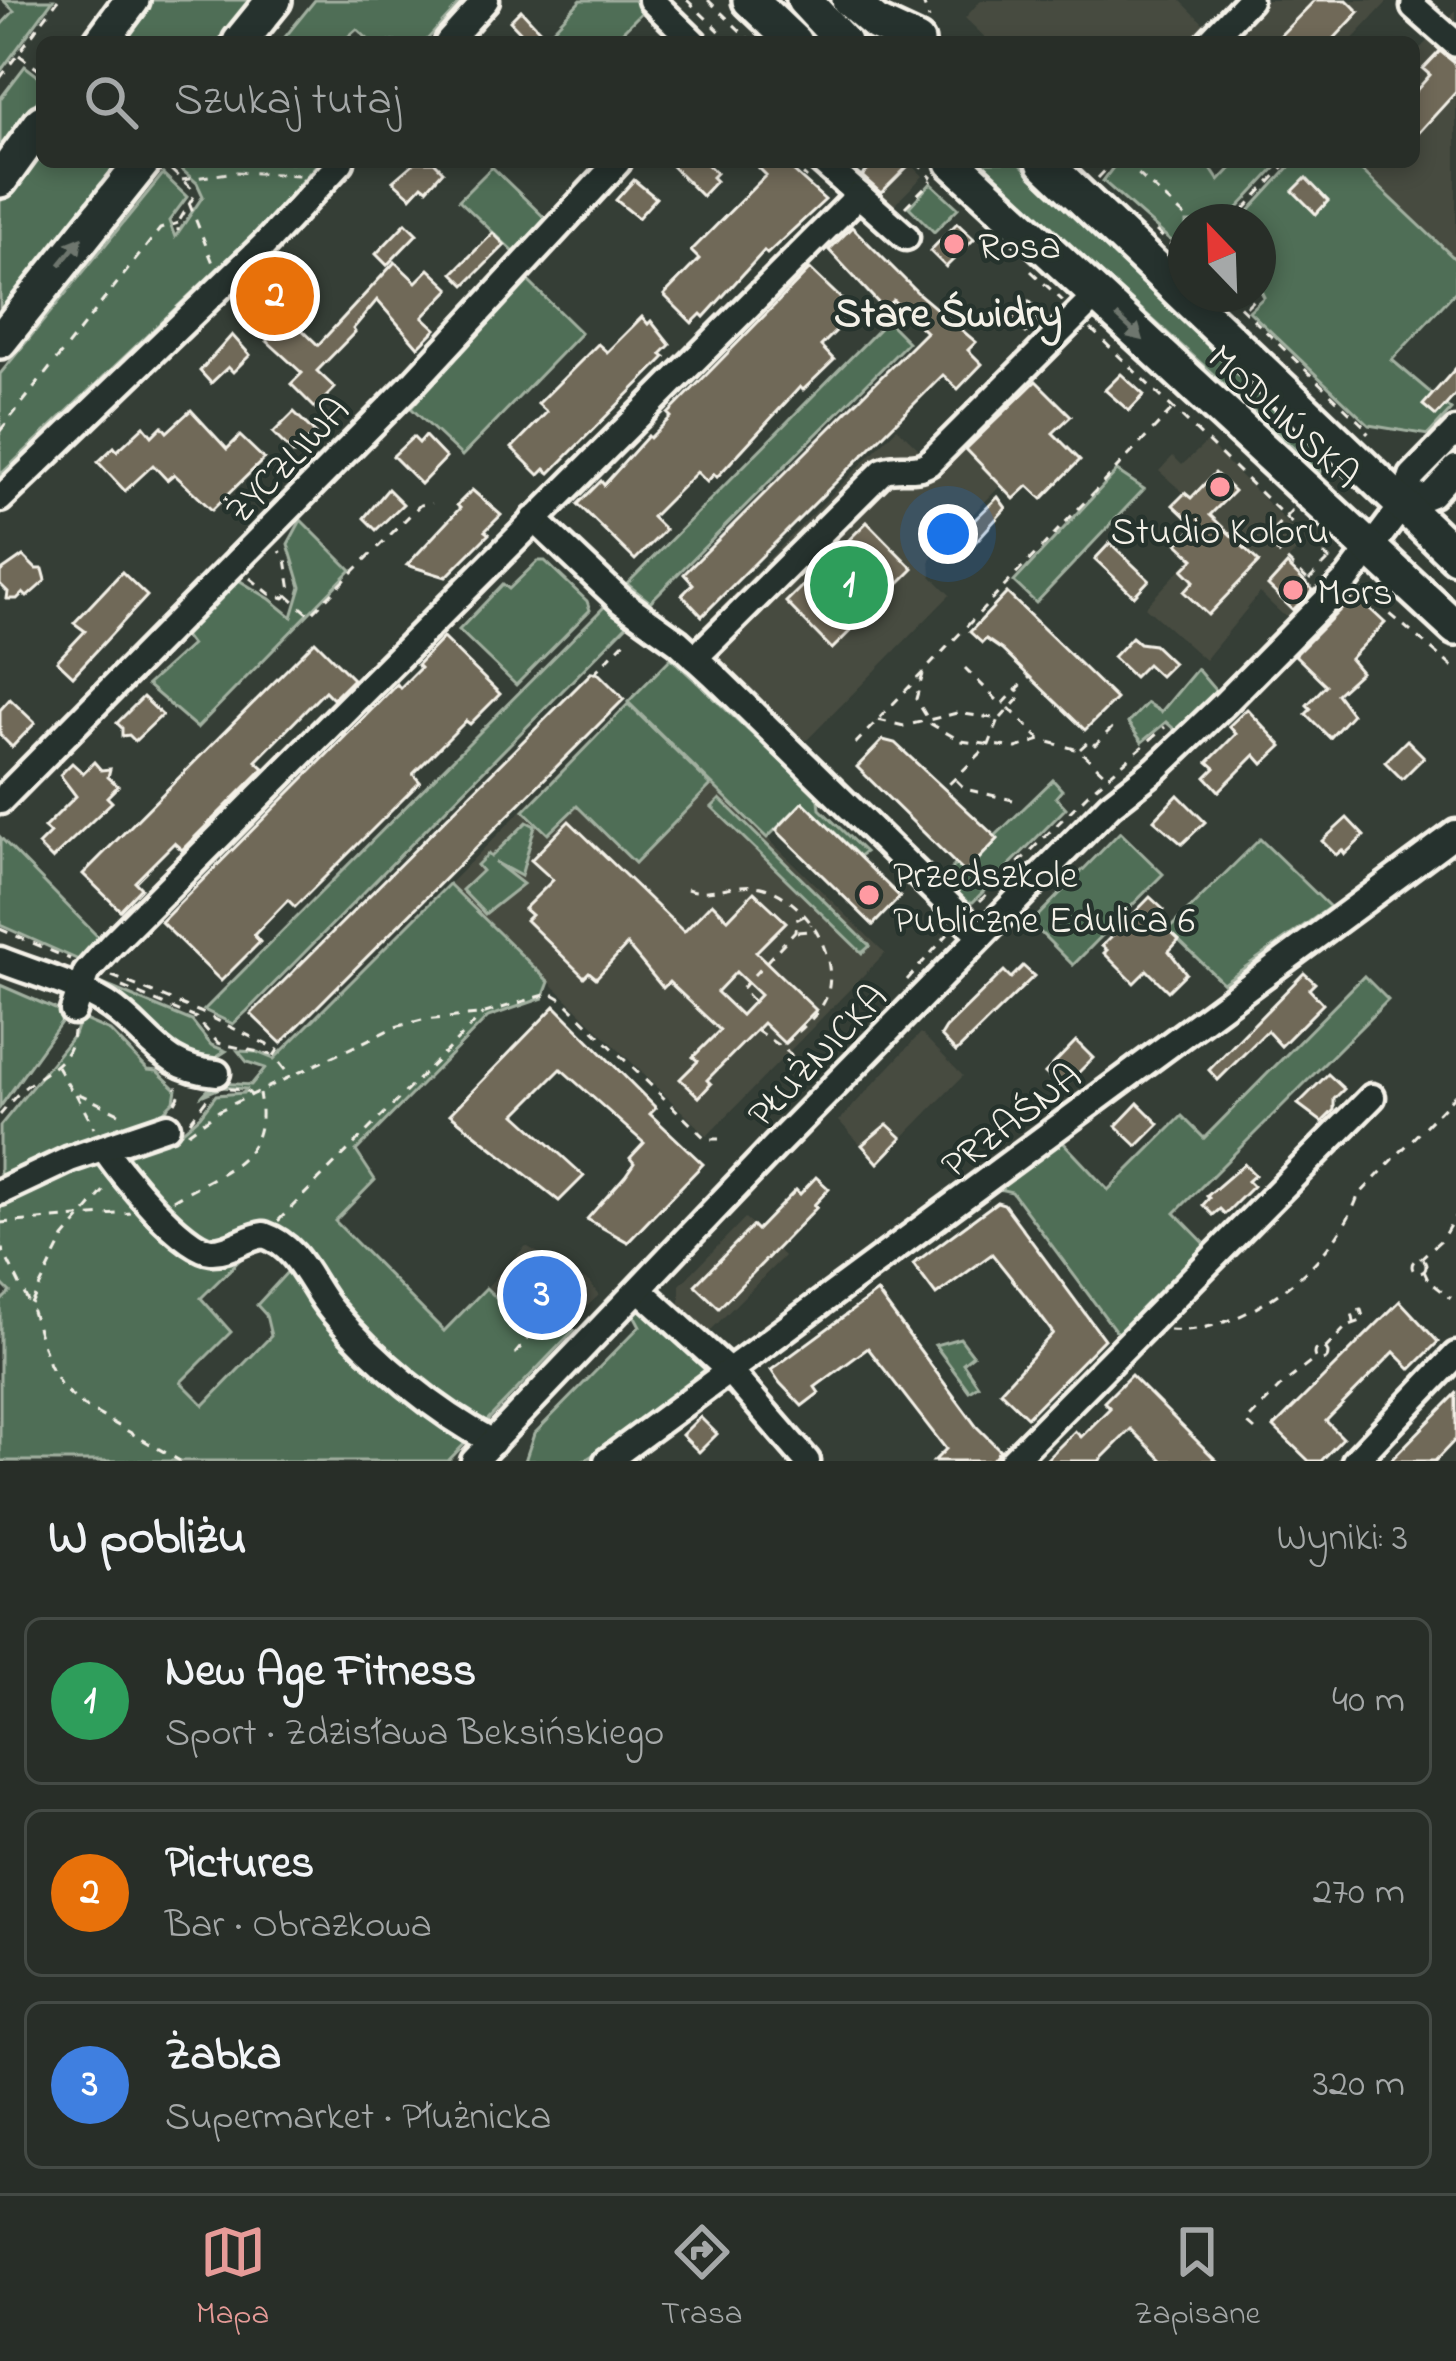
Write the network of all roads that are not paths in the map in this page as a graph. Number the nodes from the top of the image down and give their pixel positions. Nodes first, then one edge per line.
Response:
1 (132, 0) edge
2 (274, 0) edge
3 (486, 0) edge
4 (651, 0) edge
5 (750, 0) edge
6 (804, 0) edge
7 (849, 0) edge
8 (896, 0) edge
9 (1249, 0) edge
10 (1414, 7) dead end
11 (105, 36) edge
12 (246, 36) edge
13 (453, 36) edge
14 (688, 36) edge
15 (788, 36) edge
16 (838, 36) edge
17 (904, 36) edge
18 (914, 36) edge
19 (1215, 36) edge
20 (1456, 44) edge
21 (36, 130) edge
22 (155, 168) edge
23 (335, 168) edge
24 (612, 168) edge
25 (829, 168) edge
26 (959, 168) edge
27 (1050, 168) edge
28 (0, 179) edge
29 (859, 195) junction
30 (898, 230) road end
31 (1087, 306) junction
32 (0, 340) edge
33 (1456, 431) edge
34 (1456, 467) edge
35 (0, 499) edge
36 (1402, 506) junction
37 (535, 519) junction
38 (1456, 556) edge
39 (1348, 563) junction
40 (1456, 628) edge
41 (695, 658) junction
42 (0, 801) edge
43 (1456, 833) edge
44 (981, 936) junction
45 (0, 960) edge
46 (82, 985) junction
47 (217, 1073) dead end
48 (1372, 1097) dead end
49 (166, 1129) road end
50 (104, 1148) junction
51 (0, 1192) edge
52 (639, 1289) junction
53 (1456, 1355) edge
54 (729, 1371) junction
55 (493, 1442) junction
56 (474, 1461) edge
57 (607, 1461) edge
58 (807, 1461) edge
59 (1012, 1461) edge
60 (1355, 1461) edge

1 - 11 main road
2 - 12 main road
3 - 13 street
4 - 14 street
5 - 15 main road
6 - 16 main road
7 - 17 main road
8 - 18 main road
9 - 19 street
10 - 20 street
21 - 28 main road
32 -> 22 main road
23 - 35 street
24 - 42 street, ŻYCZLIWA
25 - 29 street
26 - 31 main road, MODLIŃSKA
27 - 36 main road, MODLIŃSKA
29 - 30 street
29 - 37 street
31 -> 39 main road, MODLIŃSKA
31 - 41 street
33 - 36 street
34 - 36 street
36 - 38 main road, MODLIŃSKA
36 - 39 street, PŁUŻNICKA
37 - 41 street
37 - 46 street
39 - 40 main road, MODLIŃSKA
39 - 44 street, PŁUŻNICKA
41 - 44 street
43 - 54 street, PRZAŚNA
44 - 52 street, PŁUŻNICKA
45 - 46 street
46 - 47 street
48 - 59 street
49 - 50 street
50 - 51 street
50 - 55 street
52 - 54 street
52 - 55 street, PŁUŻNICKA
53 - 60 street
54 - 57 street, PRZAŚNA
54 - 58 street
55 - 56 street, PŁUŻNICKA

